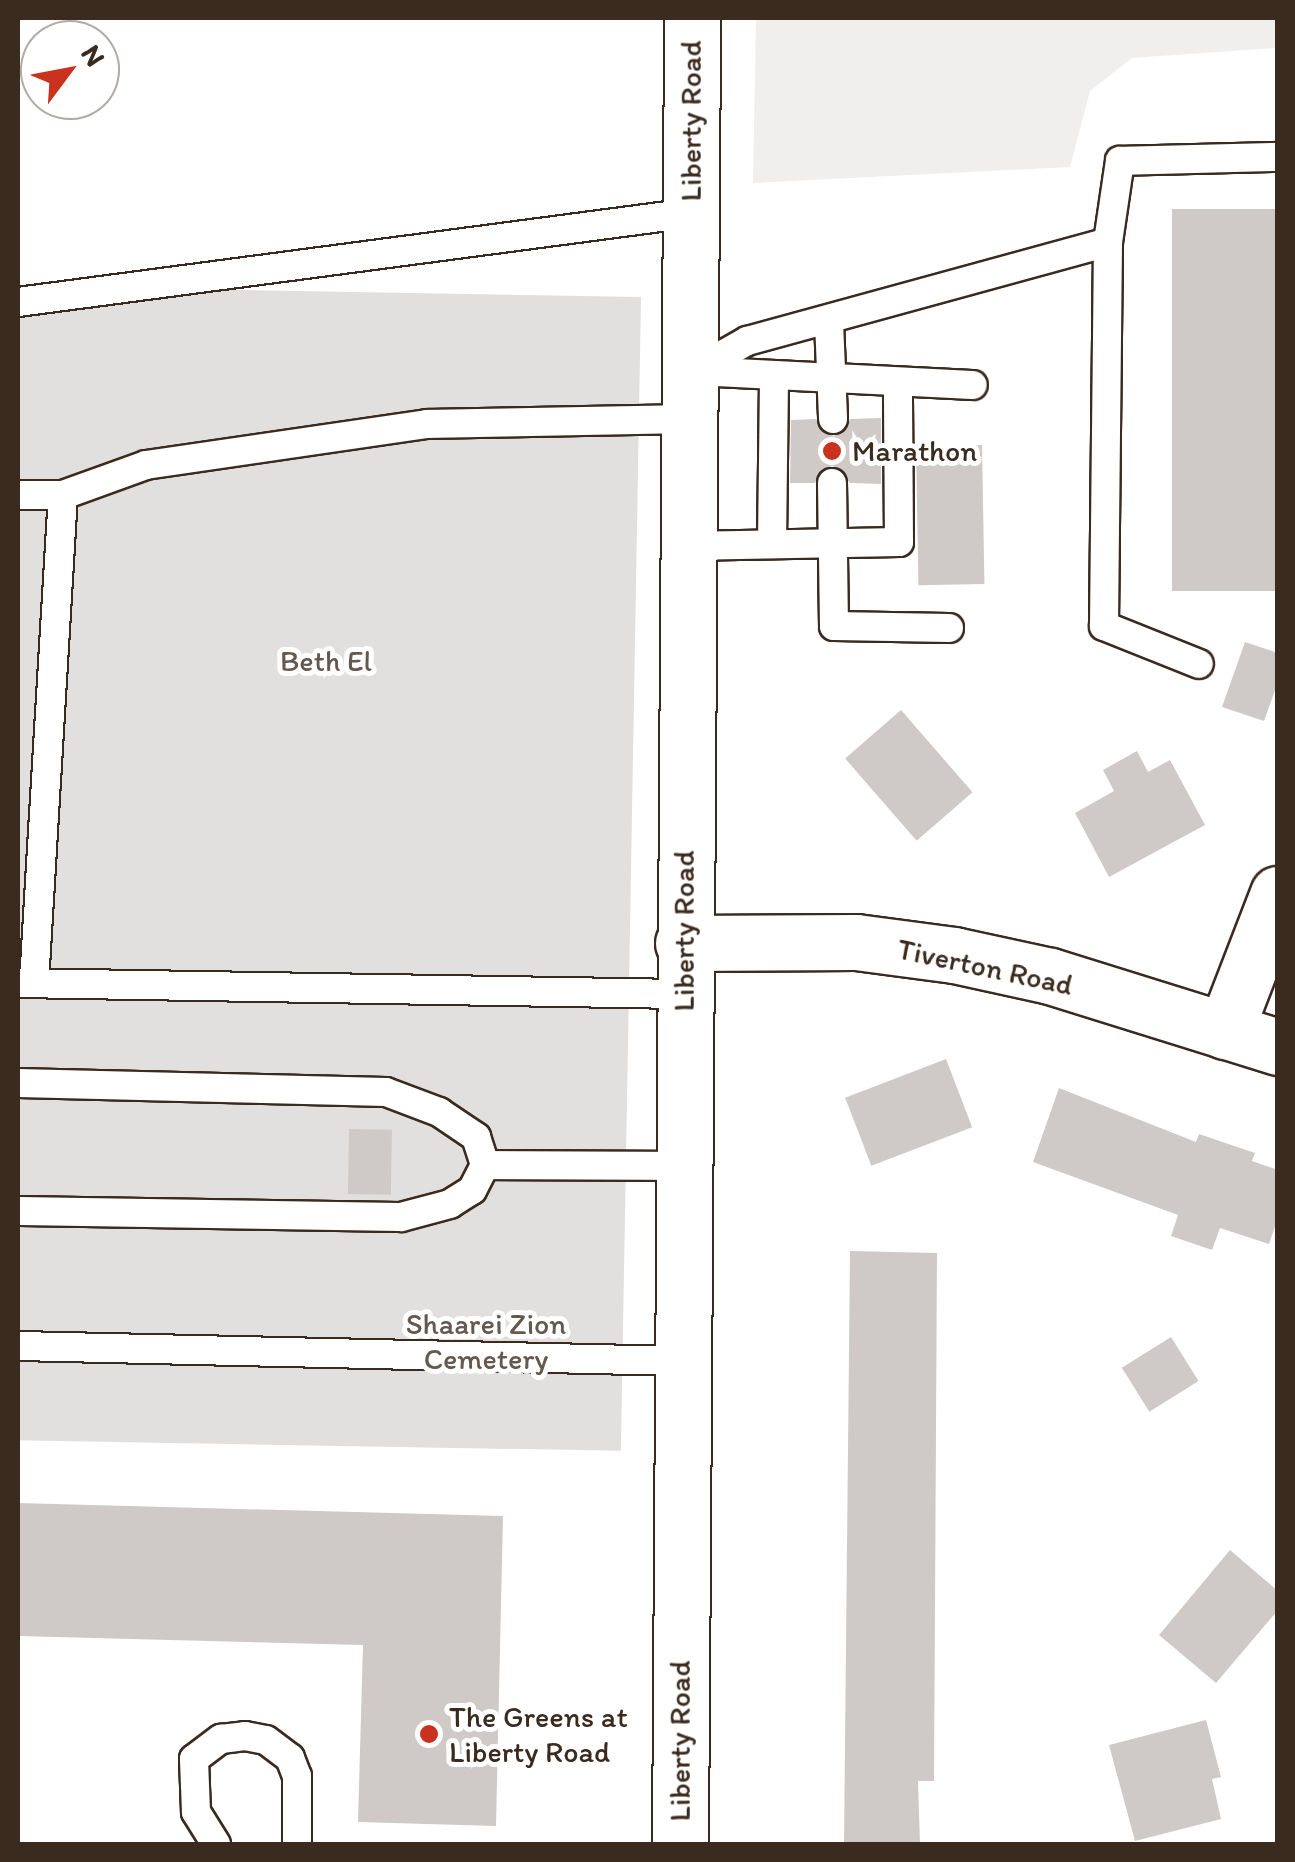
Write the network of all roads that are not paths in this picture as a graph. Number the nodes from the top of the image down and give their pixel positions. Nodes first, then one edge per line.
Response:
1 (692, 18) edge
2 (1278, 157) edge
3 (690, 213) junction
4 (1108, 242) junction
5 (18, 302) edge
6 (829, 322) junction
7 (774, 376) junction
8 (833, 376) junction
9 (898, 382) junction
10 (973, 386) dead end
11 (691, 395) junction
12 (833, 419) dead end
13 (832, 483) dead end
14 (18, 495) edge
15 (62, 495) junction
16 (834, 543) junction
17 (772, 544) junction
18 (687, 546) junction
19 (950, 628) dead end
20 (1199, 664) dead end
21 (1278, 894) edge
22 (683, 968) junction
23 (26, 983) edge
24 (1226, 1030) junction
25 (1278, 1047) edge
26 (18, 1083) edge
27 (485, 1165) junction
28 (682, 1166) junction
29 (18, 1211) edge
30 (18, 1346) edge
31 (680, 1361) junction
32 (674, 1843) edge
33 (216, 1844) edge
34 (298, 1844) edge

1 - 3 main road, Liberty Road
2 - 4 lane
3 - 5 lane
3 - 11 main road, Liberty Road
4 - 6 lane
4 - 20 lane
6 - 8 lane
6 - 11 lane
7 - 8 lane
7 - 11 lane
7 - 17 lane
8 - 9 lane
8 - 12 lane
9 - 10 lane
9 - 16 lane
11 - 15 lane
11 - 18 main road, Liberty Road
13 - 16 lane
14 - 15 lane
15 - 23 lane
16 - 17 lane
16 - 19 lane
17 - 18 lane
18 - 22 main road, Liberty Road
21 - 24 main road
22 - 23 lane
22 - 24 main road, Tiverton Road
22 - 28 main road, Liberty Road
24 - 25 main road, Tiverton Road
26 - 27 lane
27 - 28 lane
27 - 29 lane
28 - 31 main road, Liberty Road
30 - 31 lane
31 - 32 main road, Liberty Road
33 - 34 lane

